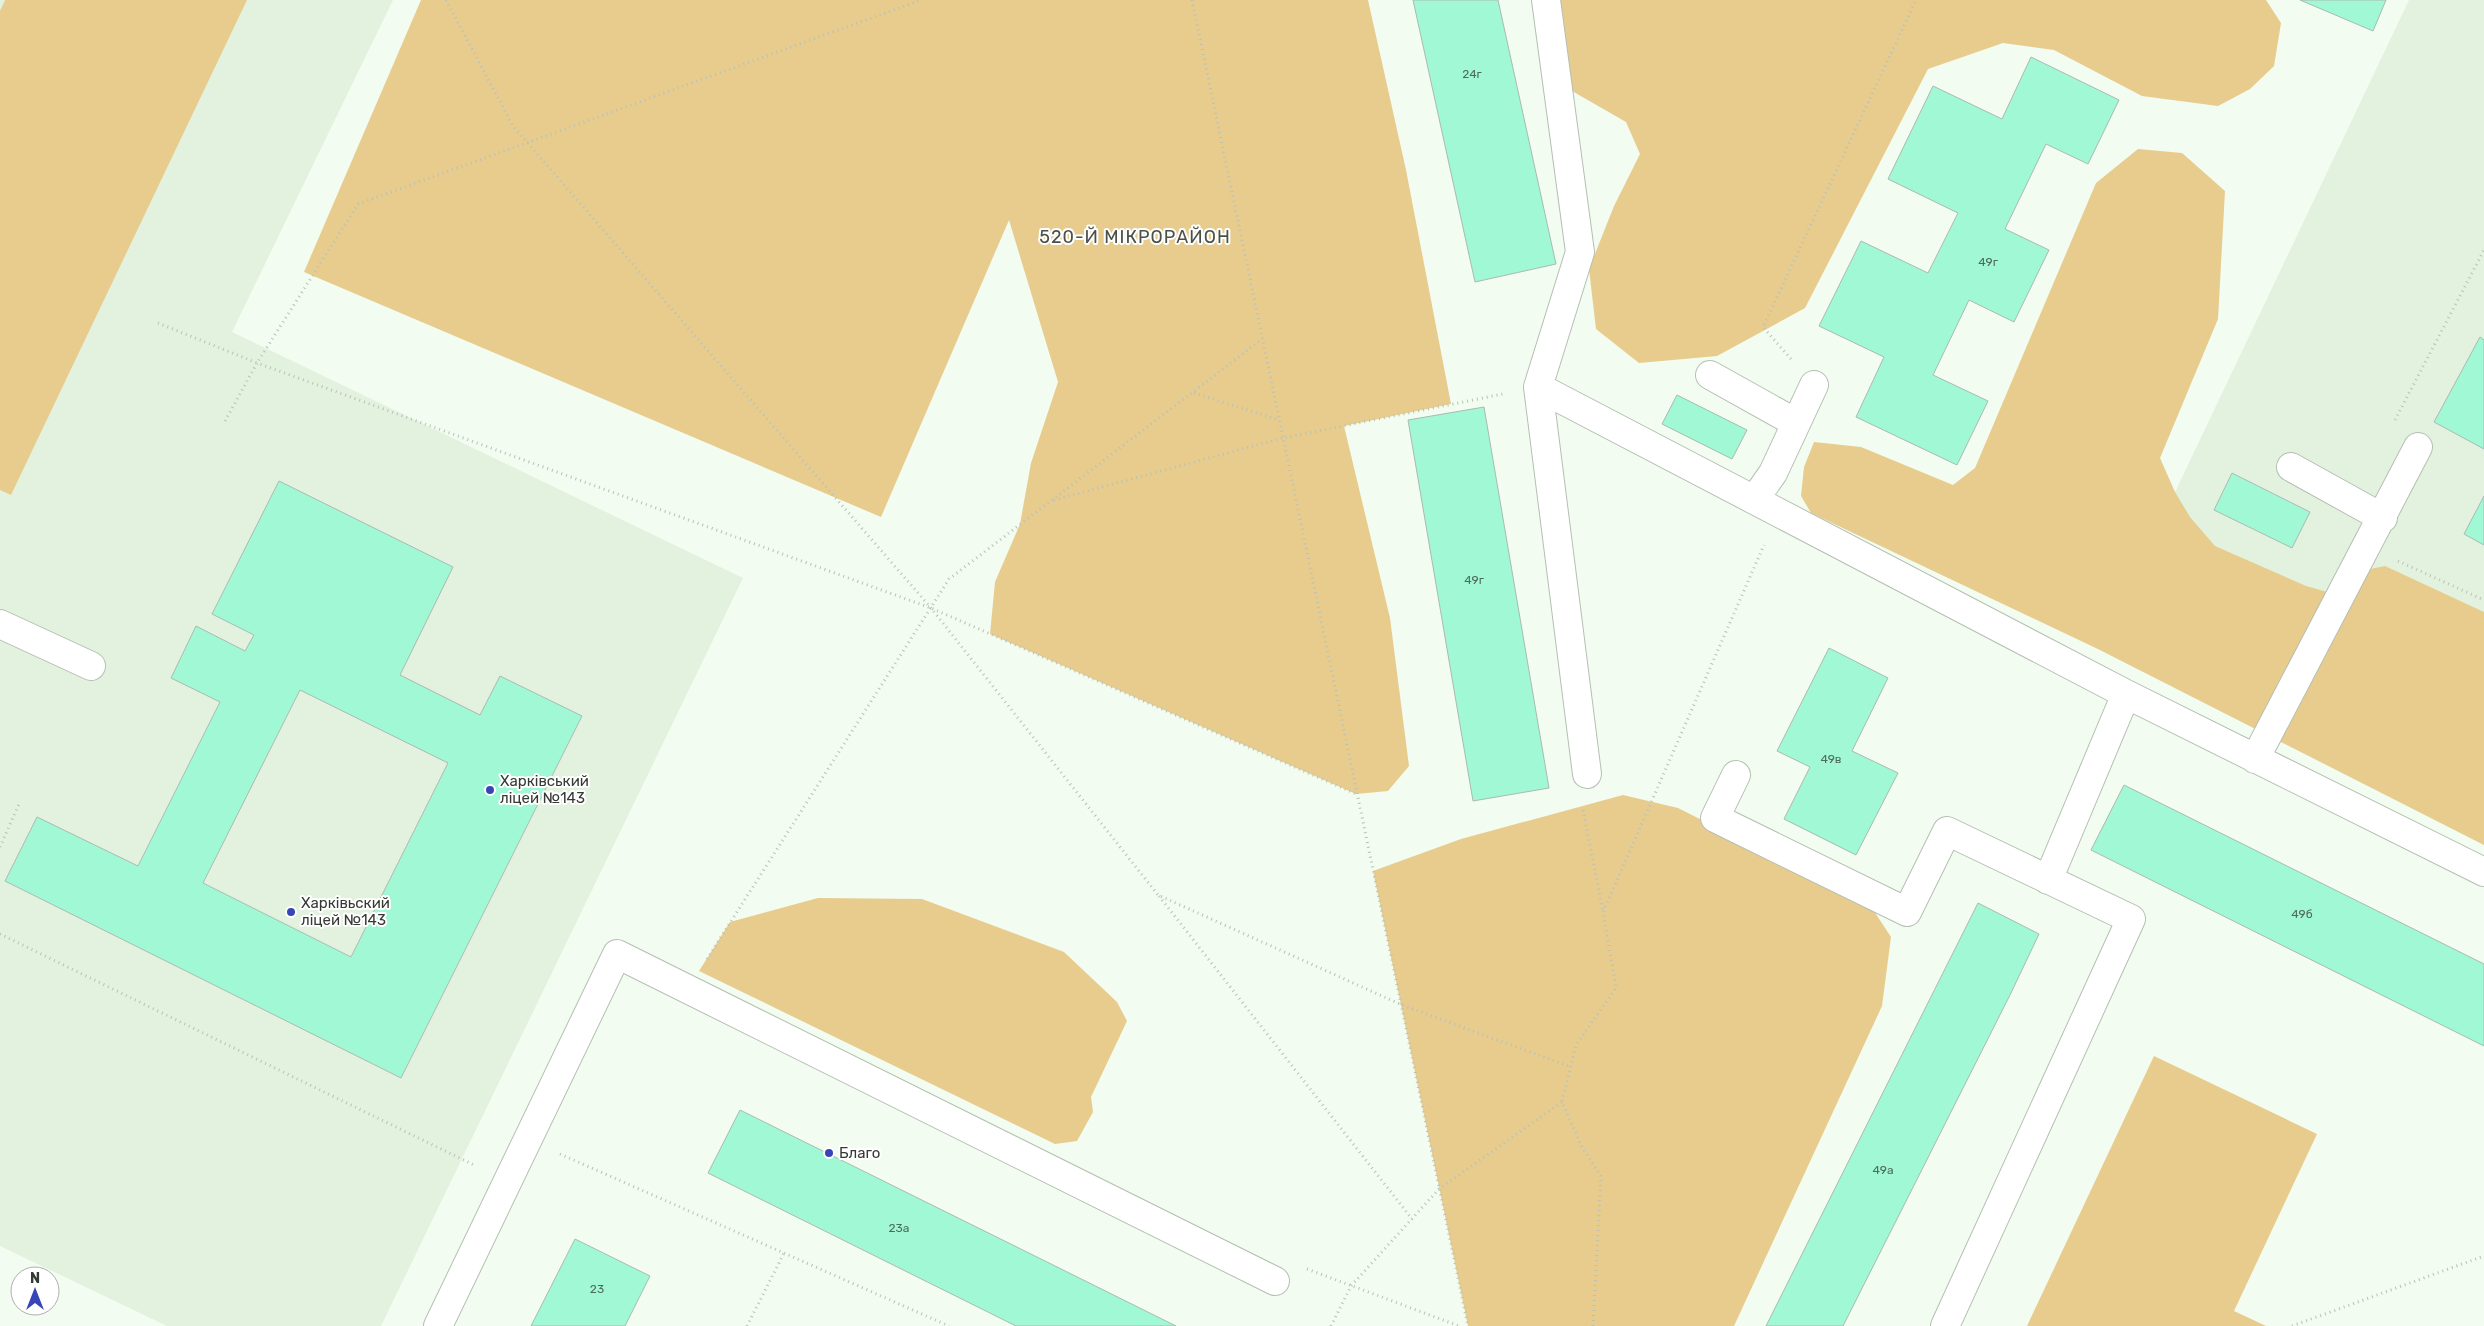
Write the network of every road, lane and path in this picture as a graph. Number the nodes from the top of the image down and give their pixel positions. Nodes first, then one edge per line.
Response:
1 (446, 0) edge
2 (921, 0) edge
3 (1192, 0) edge
4 (1546, 0) edge
5 (1916, 0) edge
6 (528, 142) junction
7 (2484, 250) edge
8 (158, 323) dead end
9 (1262, 340) junction
10 (257, 363) junction
11 (1710, 375) dead end
12 (1814, 385) joint
13 (1538, 386) junction
14 (1193, 393) junction
15 (1279, 420) junction
16 (225, 421) dead end
17 (1796, 423) junction
18 (1282, 438) junction
19 (2418, 447) joint
20 (2291, 467) dead end
21 (1754, 500) junction
22 (1051, 501) junction
23 (1778, 512) junction
24 (2383, 518) junction
25 (2368, 547) junction
26 (2484, 600) edge
27 (931, 608) junction
28 (0, 624) edge
29 (91, 666) dead end
30 (2126, 694) junction
31 (2255, 759) junction
32 (1587, 774) dead end
33 (1736, 775) dead end
34 (1356, 794) junction
35 (19, 804) dead end
36 (0, 847) edge
37 (2484, 872) edge
38 (2048, 880) junction
39 (1158, 895) junction
40 (0, 934) edge
41 (688, 989) junction
42 (1402, 1005) junction
43 (1571, 1067) junction
44 (1562, 1102) junction
45 (528, 1140) junction
46 (508, 1182) junction
47 (1439, 1189) junction
48 (1412, 1220) junction
49 (784, 1253) junction
50 (2484, 1256) edge
51 (1305, 1268) dead end
52 (1275, 1281) dead end
53 (1351, 1286) junction
54 (438, 1326) edge
55 (747, 1326) edge
56 (949, 1326) edge
57 (1331, 1326) edge
58 (1459, 1326) edge
59 (1468, 1326) edge
60 (1593, 1326) edge
61 (1945, 1326) edge
62 (2292, 1326) edge

1 - 6 path
2 - 6 path
3 - 9 path
4 - 13 lane
5 - 12 path
6 - 10 path
6 - 27 path
7 - 19 path
8 - 10 path
9 - 14 path
9 - 15 path
10 - 16 path
10 - 27 path
11 - 17 lane
12 - 17 lane
13 - 18 path
13 - 21 lane
13 - 32 lane
14 - 15 path
14 - 22 path
15 - 18 path
17 - 21 lane
18 - 22 path
18 - 34 path
19 - 24 lane
20 - 24 lane
21 - 23 lane
22 - 27 path
23 - 30 lane
23 - 43 path
24 - 25 lane
25 - 26 path
25 - 31 lane
27 - 34 path
27 - 39 path
27 - 41 path
28 - 29 lane
30 - 31 lane
30 - 38 lane
31 - 37 lane
33 - 38 lane
34 - 42 path
35 - 36 path
38 - 61 lane
39 - 42 path
39 - 48 path
40 - 46 path
41 - 45 lane
41 - 52 lane
42 - 43 path
42 - 47 path
43 - 44 path
44 - 47 path
44 - 60 path
45 - 46 lane
45 - 49 path
46 - 54 lane
47 - 48 path
47 - 59 path
48 - 53 path
49 - 55 path
49 - 56 path
50 - 62 path
51 - 53 path
53 - 57 path
53 - 58 path

